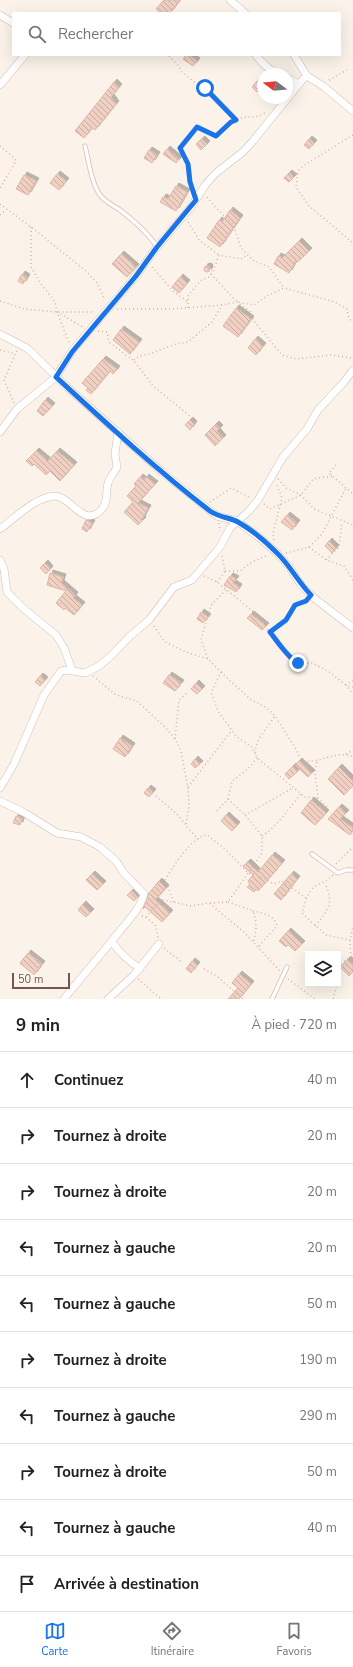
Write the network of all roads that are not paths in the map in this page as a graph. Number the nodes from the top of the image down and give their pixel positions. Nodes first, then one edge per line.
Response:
1 (230, 0) edge
2 (238, 10) edge
3 (0, 15) edge
4 (12, 22) edge
5 (24, 56) edge
6 (257, 56) edge
7 (295, 56) edge
8 (267, 68) edge
9 (307, 76) junction
10 (293, 81) edge
11 (299, 84) junction
12 (0, 85) edge
13 (353, 111) edge
14 (85, 146) dead end
15 (157, 247) junction
16 (0, 334) edge
17 (353, 372) edge
18 (56, 377) junction
19 (0, 432) edge
20 (118, 432) junction
21 (237, 521) junction
22 (0, 529) edge
23 (0, 560) edge
24 (353, 628) edge
25 (72, 670) junction
26 (0, 788) edge
27 (0, 801) edge
28 (312, 854) dead end
29 (353, 870) edge
30 (112, 942) junction
31 (159, 944) road end
32 (287, 967) dead end
33 (140, 968) junction
34 (64, 999) edge
35 (108, 999) edge
36 (272, 999) edge

1 - 2 street
3 - 4 street
5 - 12 street
6 - 8 street
7 - 9 street
9 - 11 street
9 - 13 street
10 - 11 street
11 - 15 street
14 - 15 lane
15 - 18 street
16 - 18 street
17 - 21 street
18 - 19 street
18 - 20 street
20 - 21 street
20 - 22 street
21 - 24 street
21 - 25 street
23 - 25 street
25 - 26 street
27 - 30 street
28 - 29 lane
30 - 33 street
30 - 34 street
31 - 33 street
32 - 36 lane
33 - 35 street

